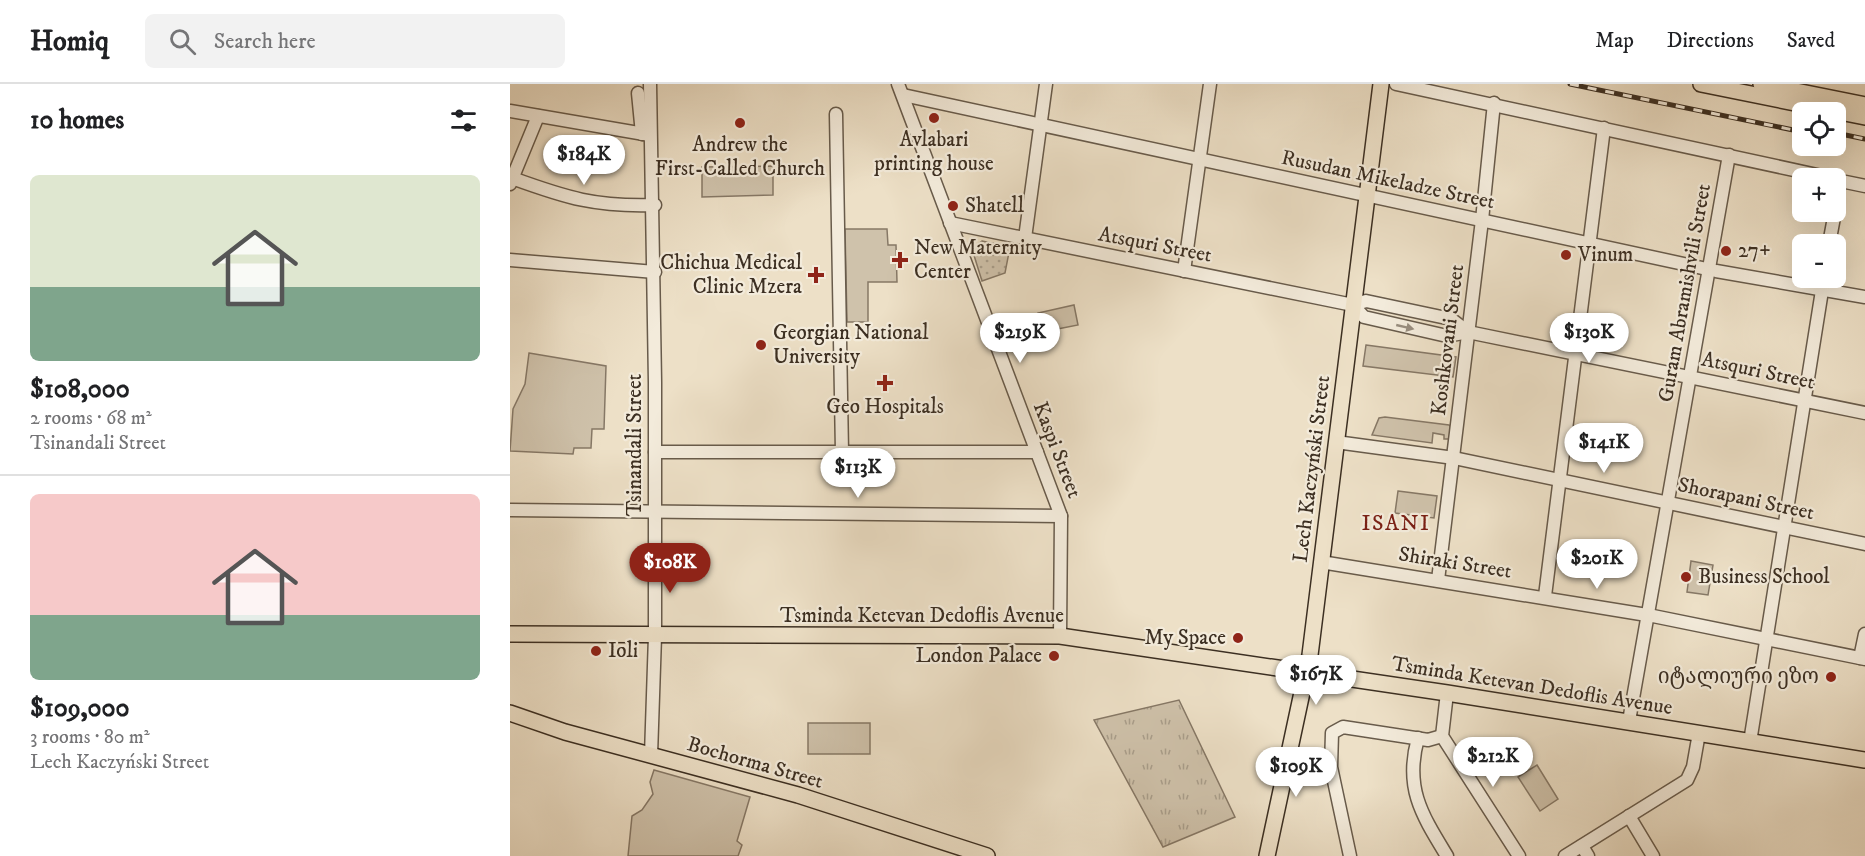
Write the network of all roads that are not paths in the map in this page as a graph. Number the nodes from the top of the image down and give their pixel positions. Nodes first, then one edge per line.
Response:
1 (650, 84) edge
2 (1046, 84) edge
3 (1210, 84) edge
4 (1381, 84) edge
5 (1396, 84) edge
6 (1701, 84) edge
7 (1761, 84) edge
8 (901, 90) edge
9 (638, 93) dead end
10 (1494, 104) junction
11 (1865, 105) edge
12 (510, 111) edge
13 (836, 114) dead end
14 (538, 116) junction
15 (1865, 117) edge
16 (1040, 125) junction
17 (1604, 128) junction
18 (646, 134) junction
19 (1729, 155) junction
20 (1199, 159) junction
21 (1792, 170) edge
22 (511, 181) edge
23 (1846, 182) edge
24 (1865, 186) edge
25 (1367, 195) junction
26 (655, 205) junction
27 (1482, 220) junction
28 (950, 223) junction
29 (1025, 238) junction
30 (1590, 243) junction
31 (510, 260) edge
32 (1709, 269) junction
33 (1184, 270) junction
34 (655, 272) junction
35 (1792, 279) edge
36 (1822, 288) edge
37 (1838, 288) edge
38 (1865, 297) edge
39 (1353, 305) junction
40 (1468, 332) junction
41 (1575, 354) junction
42 (1689, 377) junction
43 (1805, 401) junction
44 (1865, 413) edge
45 (1336, 442) junction
46 (655, 452) junction
47 (842, 452) junction
48 (1037, 452) junction
49 (1454, 458) junction
50 (1560, 480) junction
51 (1667, 502) junction
52 (510, 510) edge
53 (655, 512) junction
54 (1061, 516) junction
55 (1784, 526) junction
56 (1865, 544) edge
57 (1321, 562) junction
58 (1438, 580) junction
59 (1545, 596) junction
60 (1648, 615) junction
61 (510, 634) edge
62 (1865, 634) edge
63 (655, 636) junction
64 (1060, 636) junction
65 (1767, 638) junction
66 (1862, 659) edge
67 (1306, 672) junction
68 (1447, 693) junction
69 (510, 713) edge
70 (1629, 722) junction
71 (1699, 733) junction
72 (1442, 736) junction
73 (1418, 738) junction
74 (1750, 742) junction
75 (651, 755) junction
76 (1865, 760) edge
77 (1629, 816) junction
78 (1585, 851) edge
79 (987, 856) edge
80 (1267, 856) edge
81 (1350, 856) edge
82 (1447, 856) edge
83 (1519, 856) edge
84 (1565, 856) edge
85 (1653, 856) edge

1 - 18 street
2 - 16 street
3 - 20 street
4 - 25 main road, Lech Kaczyński Street
5 - 10 street
6 - 15 main road
7 - 11 main road
8 - 16 street, Rusudan Mikeladze Street
8 - 28 street, Kaspi Street
9 - 18 street
10 - 17 street
10 - 27 street, Koshkovani Street
12 - 14 street
13 - 47 street
14 - 18 street
14 - 22 street
16 - 20 street, Rusudan Mikeladze Street
16 - 29 street
17 - 19 street
17 - 30 street
18 - 26 street, Tsinandali Street
19 - 21 street
19 - 32 street, Guram Abramishvili Street
20 - 25 street, Rusudan Mikeladze Street
20 - 33 street
22 - 26 street
23 - 24 street
25 - 27 street, Rusudan Mikeladze Street
25 - 39 main road, Lech Kaczyński Street
26 - 34 street, Tsinandali Street
27 - 30 street, Rusudan Mikeladze Street
27 - 40 street, Koshkovani Street
28 - 29 street, Atsquri Street
28 - 48 street, Kaspi Street
29 - 33 street, Atsquri Street
30 - 32 street, Rusudan Mikeladze Street
30 - 41 street
31 - 34 street
32 - 35 street, Rusudan Mikeladze Street
32 - 42 street, Guram Abramishvili Street
33 - 39 street, Atsquri Street
34 - 46 street, Tsinandali Street
36 - 43 street
37 - 38 street, Rusudan Mikeladze Street
39 - 40 street, Atsquri Street
39 -> 40 street, Atsquri Street
39 - 45 main road, Lech Kaczyński Street
40 - 41 street, Atsquri Street
40 - 49 street, Koshkovani Street
41 - 42 street, Atsquri Street
41 - 50 street
42 - 43 street, Atsquri Street
42 - 51 street, Guram Abramishvili Street
43 - 44 street, Atsquri Street
43 - 55 street
45 - 49 street, Shorapani Street
45 - 57 main road, Lech Kaczyński Street
46 - 47 street
46 - 53 street, Tsinandali Street
47 - 48 street
48 - 54 street, Kaspi Street
49 - 50 street, Shorapani Street
49 - 58 street, Koshkovani Street
50 - 51 street, Shorapani Street
50 - 59 street
51 - 55 street, Shorapani Street
51 - 60 street, Guram Abramishvili Street
52 - 53 street
53 - 54 street
53 - 63 street, Tsinandali Street
54 - 64 street, Kaspi Street
55 - 56 street, Shorapani Street
55 - 65 street
57 - 58 street, Shiraki Street
57 - 67 main road, Lech Kaczyński Street
58 - 59 street, Shiraki Street
59 - 60 street, Shiraki Street
60 - 65 street, Shiraki Street
60 - 70 street, Guram Abramishvili Street
61 - 63 main road, Tsminda Ketevan Dedoflis Avenue
62 - 66 street
63 - 64 main road, Tsminda Ketevan Dedoflis Avenue
63 - 75 street, Tsinandali Street
64 - 67 main road, Tsminda Ketevan Dedoflis Avenue
65 - 66 street, Shiraki Street
65 - 74 street
67 - 68 main road, Tsminda Ketevan Dedoflis Avenue
67 - 80 main road, Lech Kaczyński Street
68 - 70 main road, Tsminda Ketevan Dedoflis Avenue
68 - 72 street
69 - 75 main road, Bochorma Street
70 - 71 main road, Tsminda Ketevan Dedoflis Avenue
71 - 74 main road, Tsminda Ketevan Dedoflis Avenue
71 - 77 street
72 - 73 street
72 - 83 street
73 - 81 street
73 - 82 street
74 - 76 main road, Tsminda Ketevan Dedoflis Avenue
75 - 79 main road, Bochorma Street
77 - 78 street
77 - 85 street
78 - 84 street

